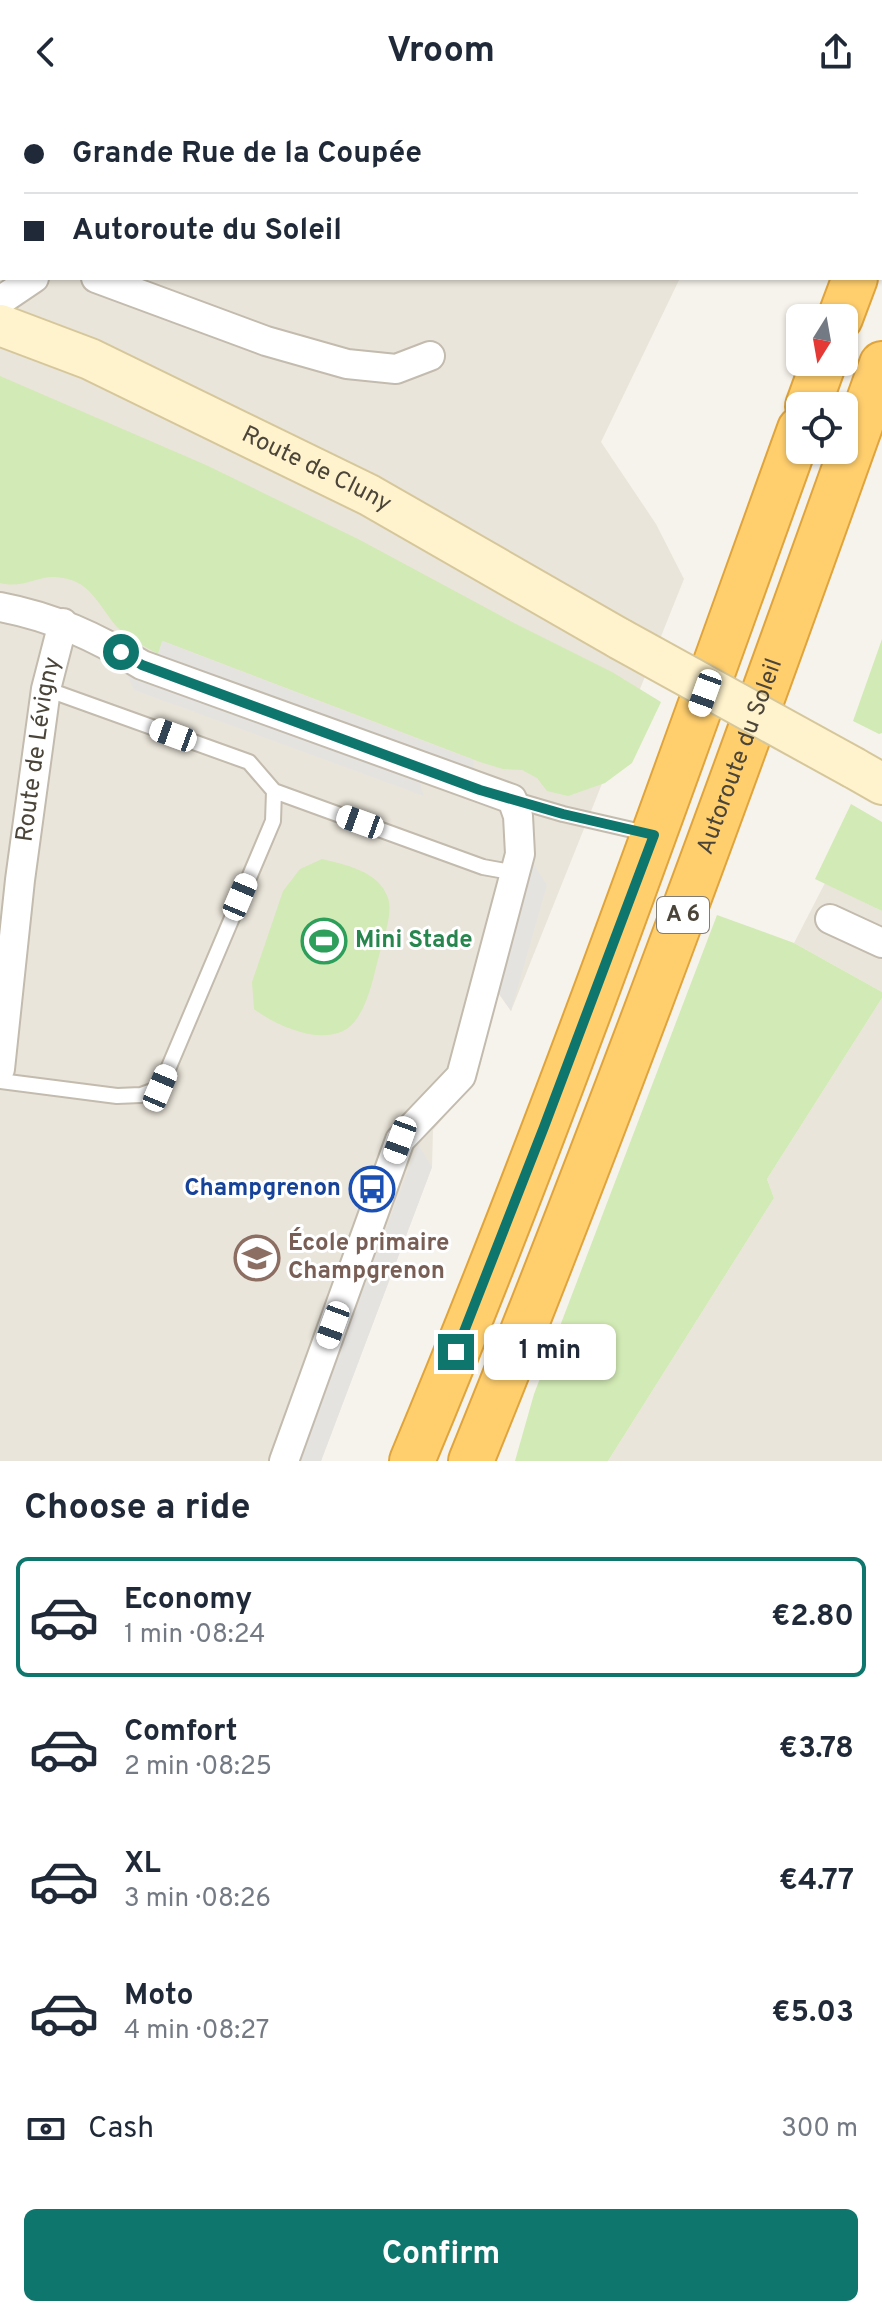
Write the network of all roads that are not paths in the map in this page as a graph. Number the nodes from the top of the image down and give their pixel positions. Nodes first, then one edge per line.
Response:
1 (31, 280) edge
2 (101, 280) edge
3 (854, 280) edge
4 (0, 301) edge
5 (845, 304) edge
6 (0, 325) edge
7 (430, 356) dead end
8 (882, 364) edge
9 (787, 464) edge
10 (0, 607) edge
11 (63, 623) junction
12 (46, 689) junction
13 (868, 776) edge
14 (274, 791) junction
15 (512, 799) junction
16 (654, 835) junction
17 (518, 864) junction
18 (10, 878) edge
19 (830, 919) dead end
20 (882, 943) edge
21 (0, 1069) edge
22 (0, 1081) edge
23 (284, 1461) edge
24 (412, 1461) edge
25 (471, 1461) edge

1 - 4 street
2 - 7 street
3 - 5 highway
6 - 13 main road, Route de Cluny, bridge
8 - 25 highway, Autoroute du Soleil / A 6
9 - 16 highway, A 6
10 - 11 street
11 - 12 street, Route de Lévigny
11 - 15 street
12 - 14 lane
12 - 18 street, Route de Lévigny
14 - 17 lane
14 - 22 lane
15 - 16 lane
15 - 17 street
16 - 24 highway, A 6
17 - 23 street
18 - 21 street, Route de Lévigny
19 - 20 street

